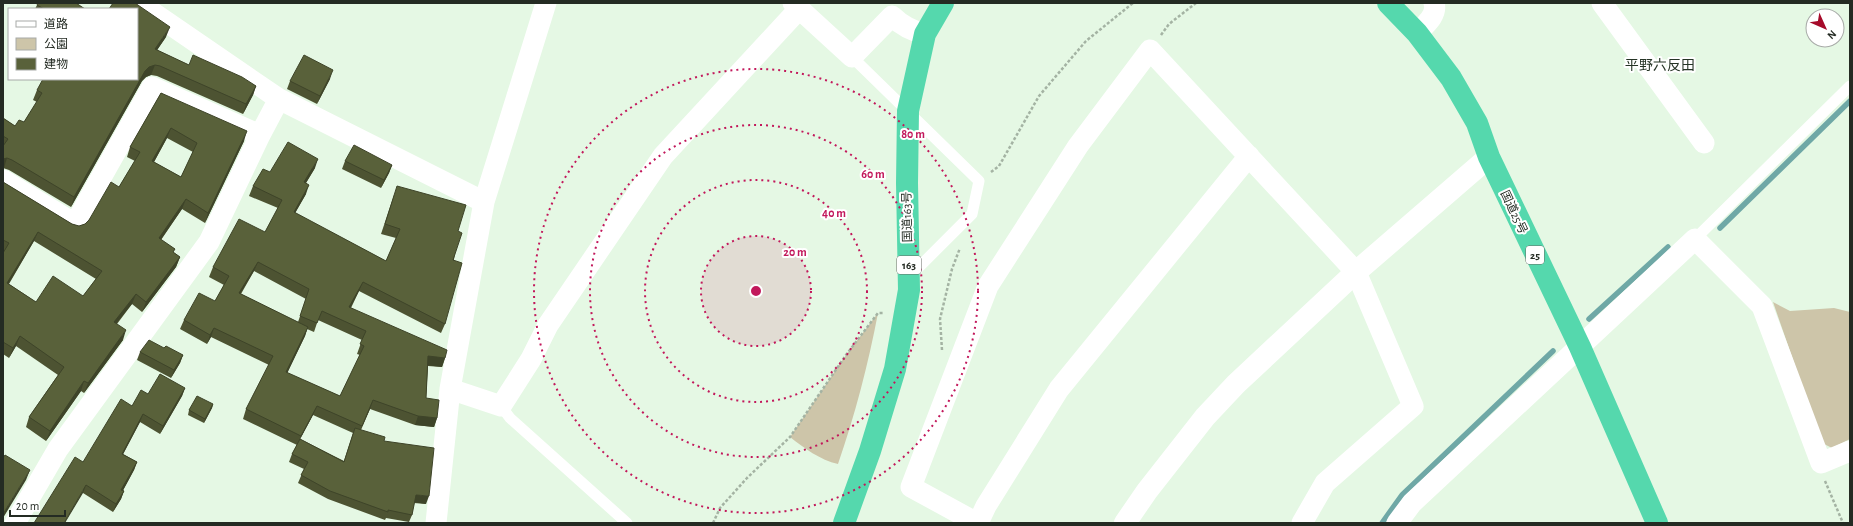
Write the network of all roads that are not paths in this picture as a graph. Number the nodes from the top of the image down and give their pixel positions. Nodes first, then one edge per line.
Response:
1 (140, 3) edge
2 (546, 3) edge
3 (943, 3) edge
4 (1388, 3) edge
5 (1434, 3) edge
6 (1602, 3) edge
7 (796, 6) edge
8 (1417, 33) junction
9 (926, 34) junction
10 (852, 57) junction
11 (1850, 86) edge
12 (279, 99) junction
13 (908, 112) junction
14 (260, 135) junction
15 (1704, 143) dead end
16 (1249, 156) junction
17 (1489, 157) junction
18 (3, 180) edge
19 (484, 202) junction
20 (1695, 239) junction
21 (1356, 272) junction
22 (909, 277) junction
23 (1580, 347) junction
24 (450, 389) junction
25 (501, 406) junction
26 (1850, 451) edge
27 (15, 523) edge
28 (436, 523) edge
29 (627, 523) edge
30 (844, 523) edge
31 (978, 523) edge
32 (1125, 523) edge
33 (1302, 523) edge
34 (1397, 523) edge
35 (1657, 523) edge

1 - 12 street
2 - 19 street
3 - 9 highway, 国道163号 / 163
4 - 8 highway, 国道25号 / 25
5 - 8 street
6 - 15 street
7 - 10 street
7 - 25 street
8 - 17 highway, 国道25号 / 25
9 - 10 street
9 - 13 highway, 国道163号 / 163
10 - 13 lane
11 - 20 lane
12 - 14 street
12 - 19 street
13 - 22 highway, 国道163号 / 163
13 - 22 lane
14 - 18 street
14 - 27 street
16 - 21 street
16 - 31 street
16 - 31 street
17 - 21 street
17 - 23 highway, 国道25号 / 25
19 - 24 street
20 - 23 street
20 - 26 street
21 - 32 street
21 - 33 street
22 - 30 highway, 国道163号 / 163
23 - 34 street
23 - 35 highway, 国道25号 / 25
24 - 25 street
24 - 28 street
25 - 29 lane

